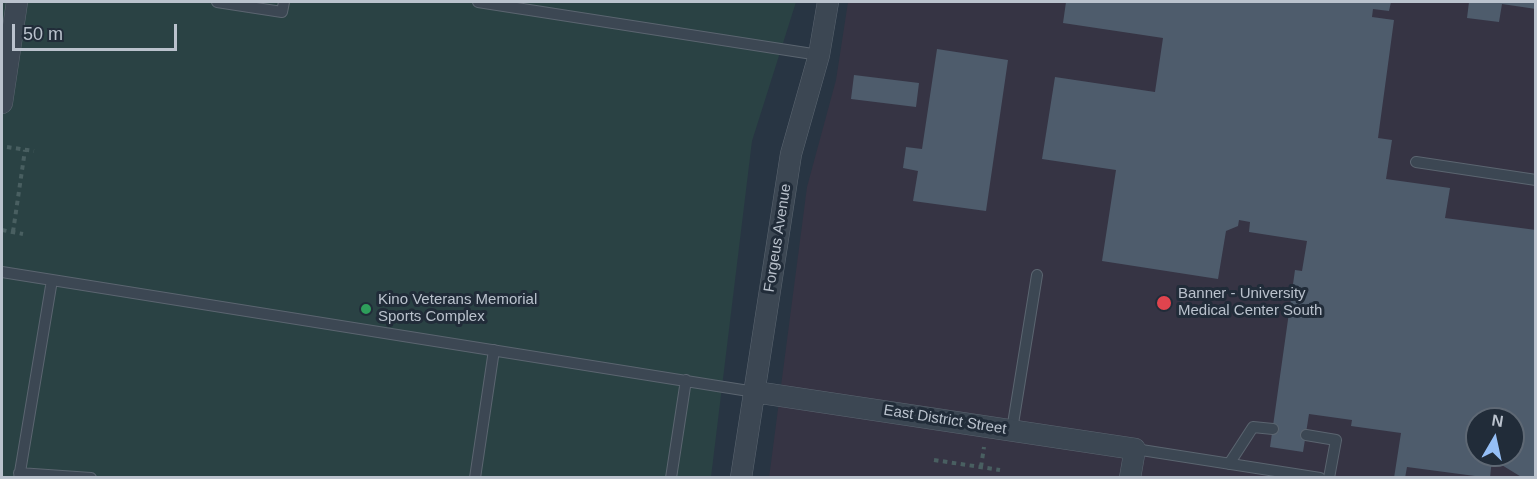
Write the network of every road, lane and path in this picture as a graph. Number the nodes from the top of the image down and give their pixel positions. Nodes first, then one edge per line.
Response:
1 (17, 2) edge
2 (217, 2) edge
3 (284, 2) edge
4 (478, 2) edge
5 (828, 2) edge
6 (819, 56) junction
7 (2, 103) edge
8 (7, 147) dead end
9 (25, 150) junction
10 (34, 151) dead end
11 (1416, 162) dead end
12 (1536, 180) edge
13 (2, 230) edge
14 (13, 232) junction
15 (23, 234) dead end
16 (2, 272) edge
17 (1037, 275) dead end
18 (52, 280) junction
19 (494, 350) junction
20 (686, 380) junction
21 (755, 392) junction
22 (1273, 429) dead end
23 (1012, 430) junction
24 (1306, 435) dead end
25 (1135, 449) junction
26 (934, 460) dead end
27 (1229, 464) junction
28 (1000, 470) dead end
29 (19, 475) edge
30 (91, 477) edge
31 (475, 477) edge
32 (671, 477) edge
33 (741, 477) edge
34 (1130, 477) edge
35 (1320, 477) edge
36 (1329, 477) edge

1 - 7 street
2 - 3 lane
4 - 6 lane
5 - 6 street, Forgeus Avenue
6 - 21 street, Forgeus Avenue
8 - 9 path
9 - 10 path
9 - 14 path
11 - 12 lane
13 - 14 path
14 - 15 path
16 - 18 lane
17 - 23 lane
18 - 19 lane
18 - 29 lane
19 - 20 lane
19 - 31 lane
20 - 21 lane
20 - 32 lane
21 - 23 street, East District Street
21 - 33 street, Forgeus Avenue
22 - 27 lane
23 - 25 street, East District Street
24 - 36 lane
25 - 27 lane
25 - 34 street
26 - 28 path
27 - 35 lane
29 - 30 lane

